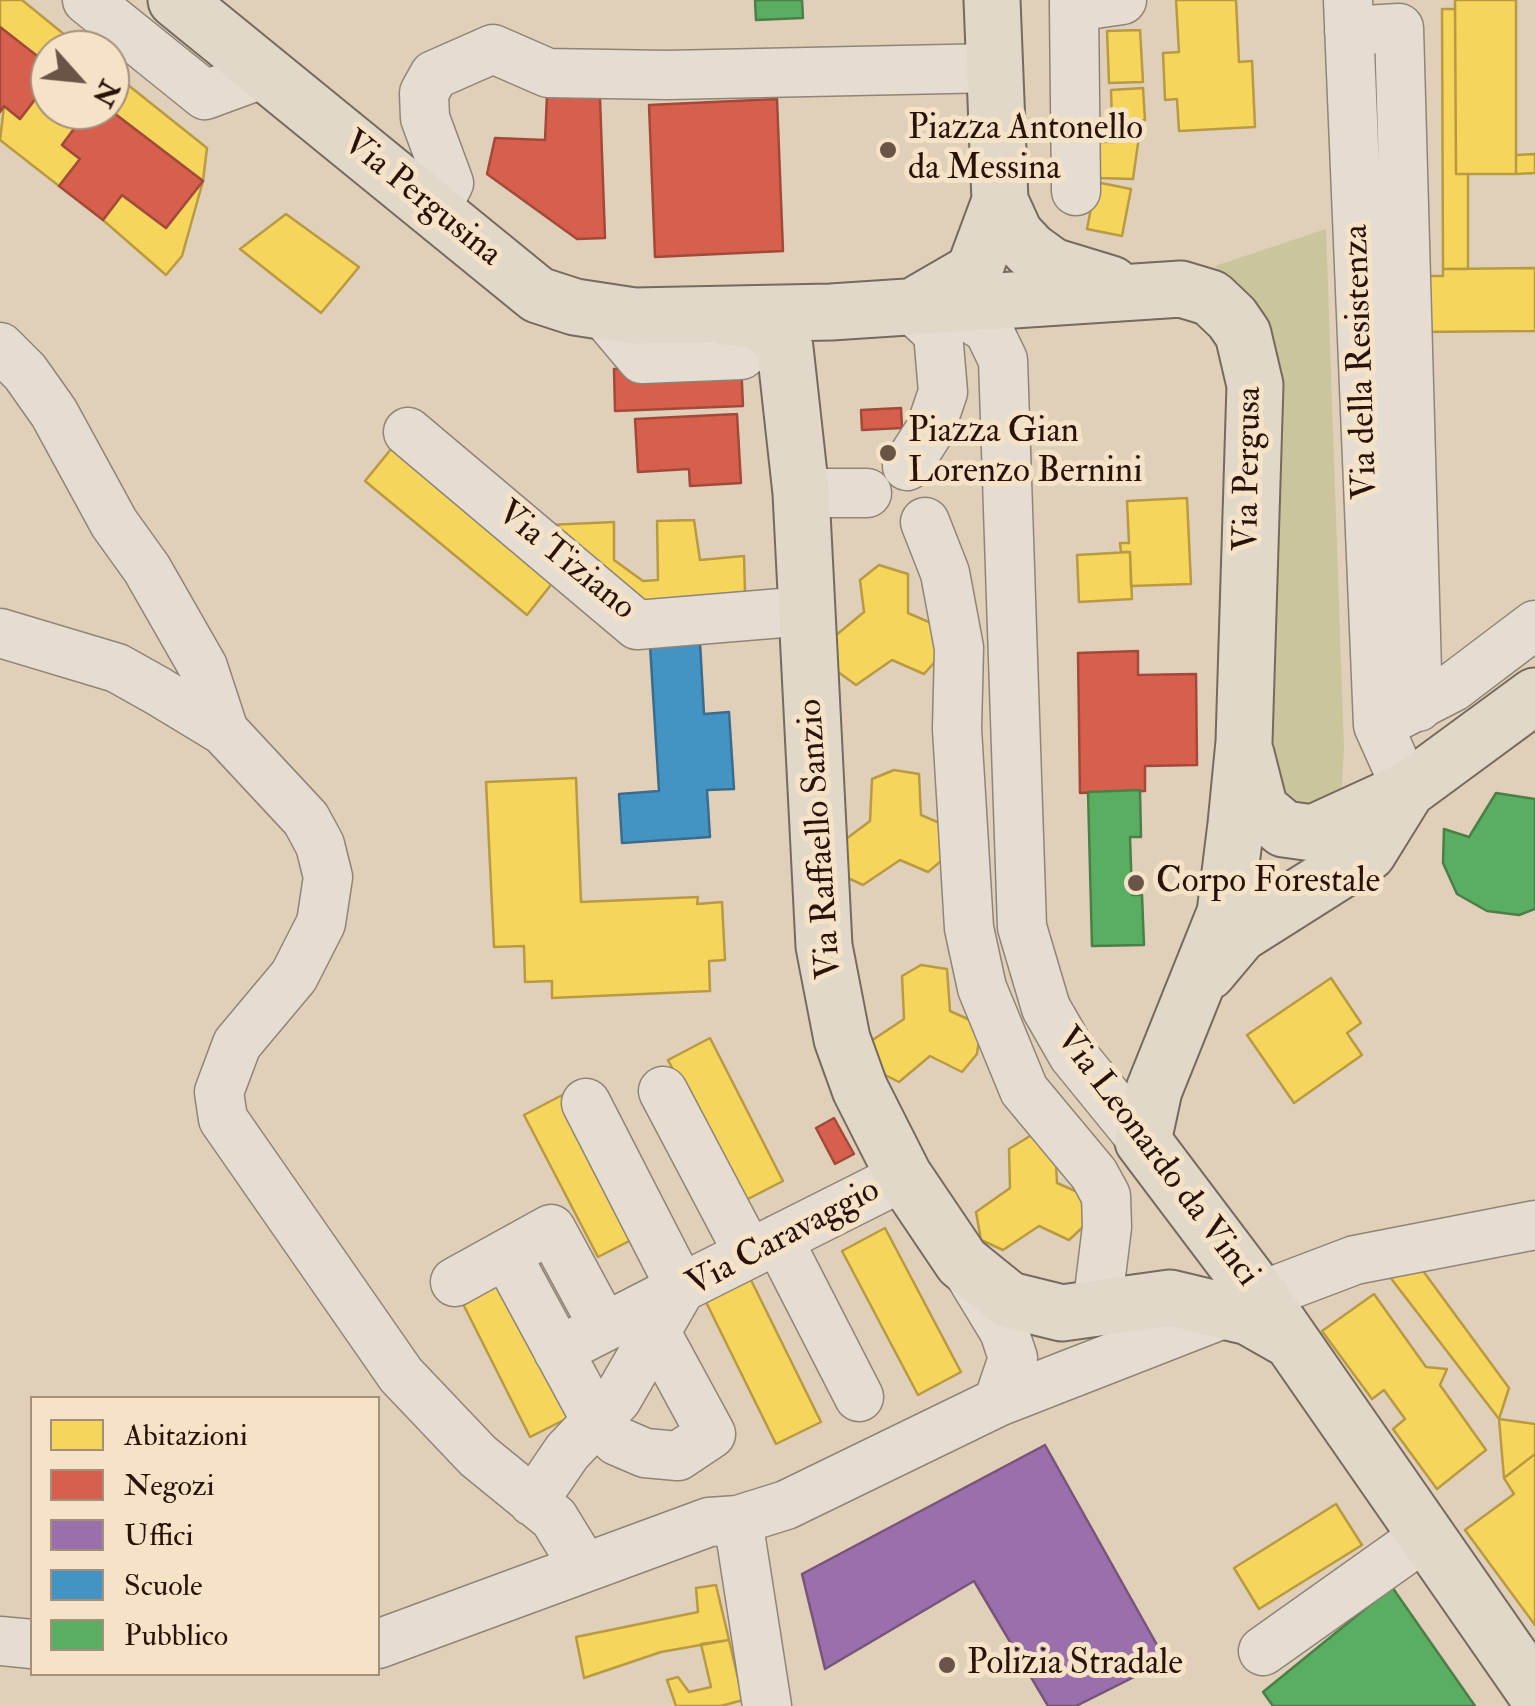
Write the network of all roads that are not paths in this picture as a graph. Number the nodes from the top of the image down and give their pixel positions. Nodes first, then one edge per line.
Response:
1 (87, 0) edge
2 (176, 0) edge
3 (992, 0) edge
4 (1122, 0) edge
5 (1074, 3) edge
6 (1349, 15) edge
7 (995, 68) junction
8 (265, 73) junction
9 (1076, 191) dead end
10 (1000, 201) junction
11 (435, 210) junction
12 (1125, 290) junction
13 (910, 307) junction
14 (831, 312) junction
15 (604, 314) junction
16 (701, 314) junction
17 (772, 330) junction
18 (0, 347) edge
19 (793, 400) junction
20 (408, 432) dead end
21 (906, 466) dead end
22 (784, 492) junction
23 (867, 493) dead end
24 (925, 522) dead end
25 (806, 611) junction
26 (1535, 625) edge
27 (0, 633) edge
28 (1535, 696) edge
29 (1398, 716) junction
30 (224, 731) junction
31 (1244, 742) junction
32 (1407, 790) junction
33 (1200, 982) junction
34 (664, 1091) dead end
35 (586, 1103) dead end
36 (1143, 1141) junction
37 (904, 1176) junction
38 (1204, 1225) junction
39 (1535, 1225) edge
40 (763, 1247) junction
41 (506, 1254) junction
42 (962, 1262) junction
43 (455, 1282) dead end
44 (681, 1288) junction
45 (1170, 1298) junction
46 (1097, 1308) junction
47 (1259, 1315) junction
48 (604, 1327) junction
49 (654, 1329) junction
50 (1137, 1348) junction
51 (558, 1351) junction
52 (858, 1397) dead end
53 (998, 1402) junction
54 (597, 1422) junction
55 (678, 1456) junction
56 (533, 1502) junction
57 (724, 1521) junction
58 (1425, 1536) junction
59 (584, 1567) junction
60 (0, 1641) edge
61 (380, 1643) edge
62 (30, 1644) edge
63 (1263, 1652) dead end
64 (1535, 1692) edge
65 (768, 1706) edge

1 - 8 street
2 - 8 main road, Via Pergusina
3 - 7 main road
4 - 5 street
5 - 9 street
6 - 29 street, Via della Resistenza
7 - 10 main road
7 - 11 street
8 - 11 main road, Via Pergusina
10 - 12 main road
10 - 13 main road
11 - 15 main road, Via Pergusina
12 - 13 main road, Via Pergusa
12 - 31 main road, Via Pergusa
13 - 14 main road, Via Pergusa
13 - 21 street
13 - 36 street, Via Leonardo da Vinci
14 - 16 main road, Via Pergusa
14 - 19 main road
15 - 16 main road, Via Pergusina
15 - 17 street
16 - 17 main road
17 - 19 main road
18 - 30 street
19 - 22 main road, Via Raffaello Sanzio
20 - 25 street, Via Tiziano
22 - 23 street
22 - 25 main road, Via Raffaello Sanzio
24 - 46 street
25 - 37 main road, Via Raffaello Sanzio
26 - 29 street
27 - 30 street
28 - 32 main road
29 - 32 street, Via della Resistenza
30 - 56 street
31 - 32 main road
31 - 33 main road
32 - 33 main road
33 - 36 main road
34 - 40 street
35 - 44 street
36 - 38 main road, Via Leonardo da Vinci
37 - 40 street, Via Caravaggio
37 - 42 main road, Via Raffaello Sanzio
38 - 45 main road
38 - 47 main road, Via Leonardo da Vinci
39 - 47 street
40 - 44 street, Via Caravaggio
40 - 52 street
41 - 43 street
41 - 48 street
41 - 51 street
42 - 46 main road, Via Raffaello Sanzio
42 - 53 street
44 - 48 street
44 - 49 street, Via Caravaggio
45 - 46 main road, Via Raffaello Sanzio
45 - 47 main road, Via Raffaello Sanzio
45 - 50 street
47 - 50 street
47 - 58 main road, Via Leonardo da Vinci
48 - 51 street
49 - 54 street, Via Caravaggio
49 - 55 street
50 - 53 street
51 - 54 street
53 - 57 street
54 - 55 street
54 - 56 street, Via Caravaggio
55 - 57 street
56 - 59 street
57 - 59 street
57 - 65 street
58 - 63 street
58 - 64 main road, Via Leonardo da Vinci
59 - 61 street
60 - 62 street

